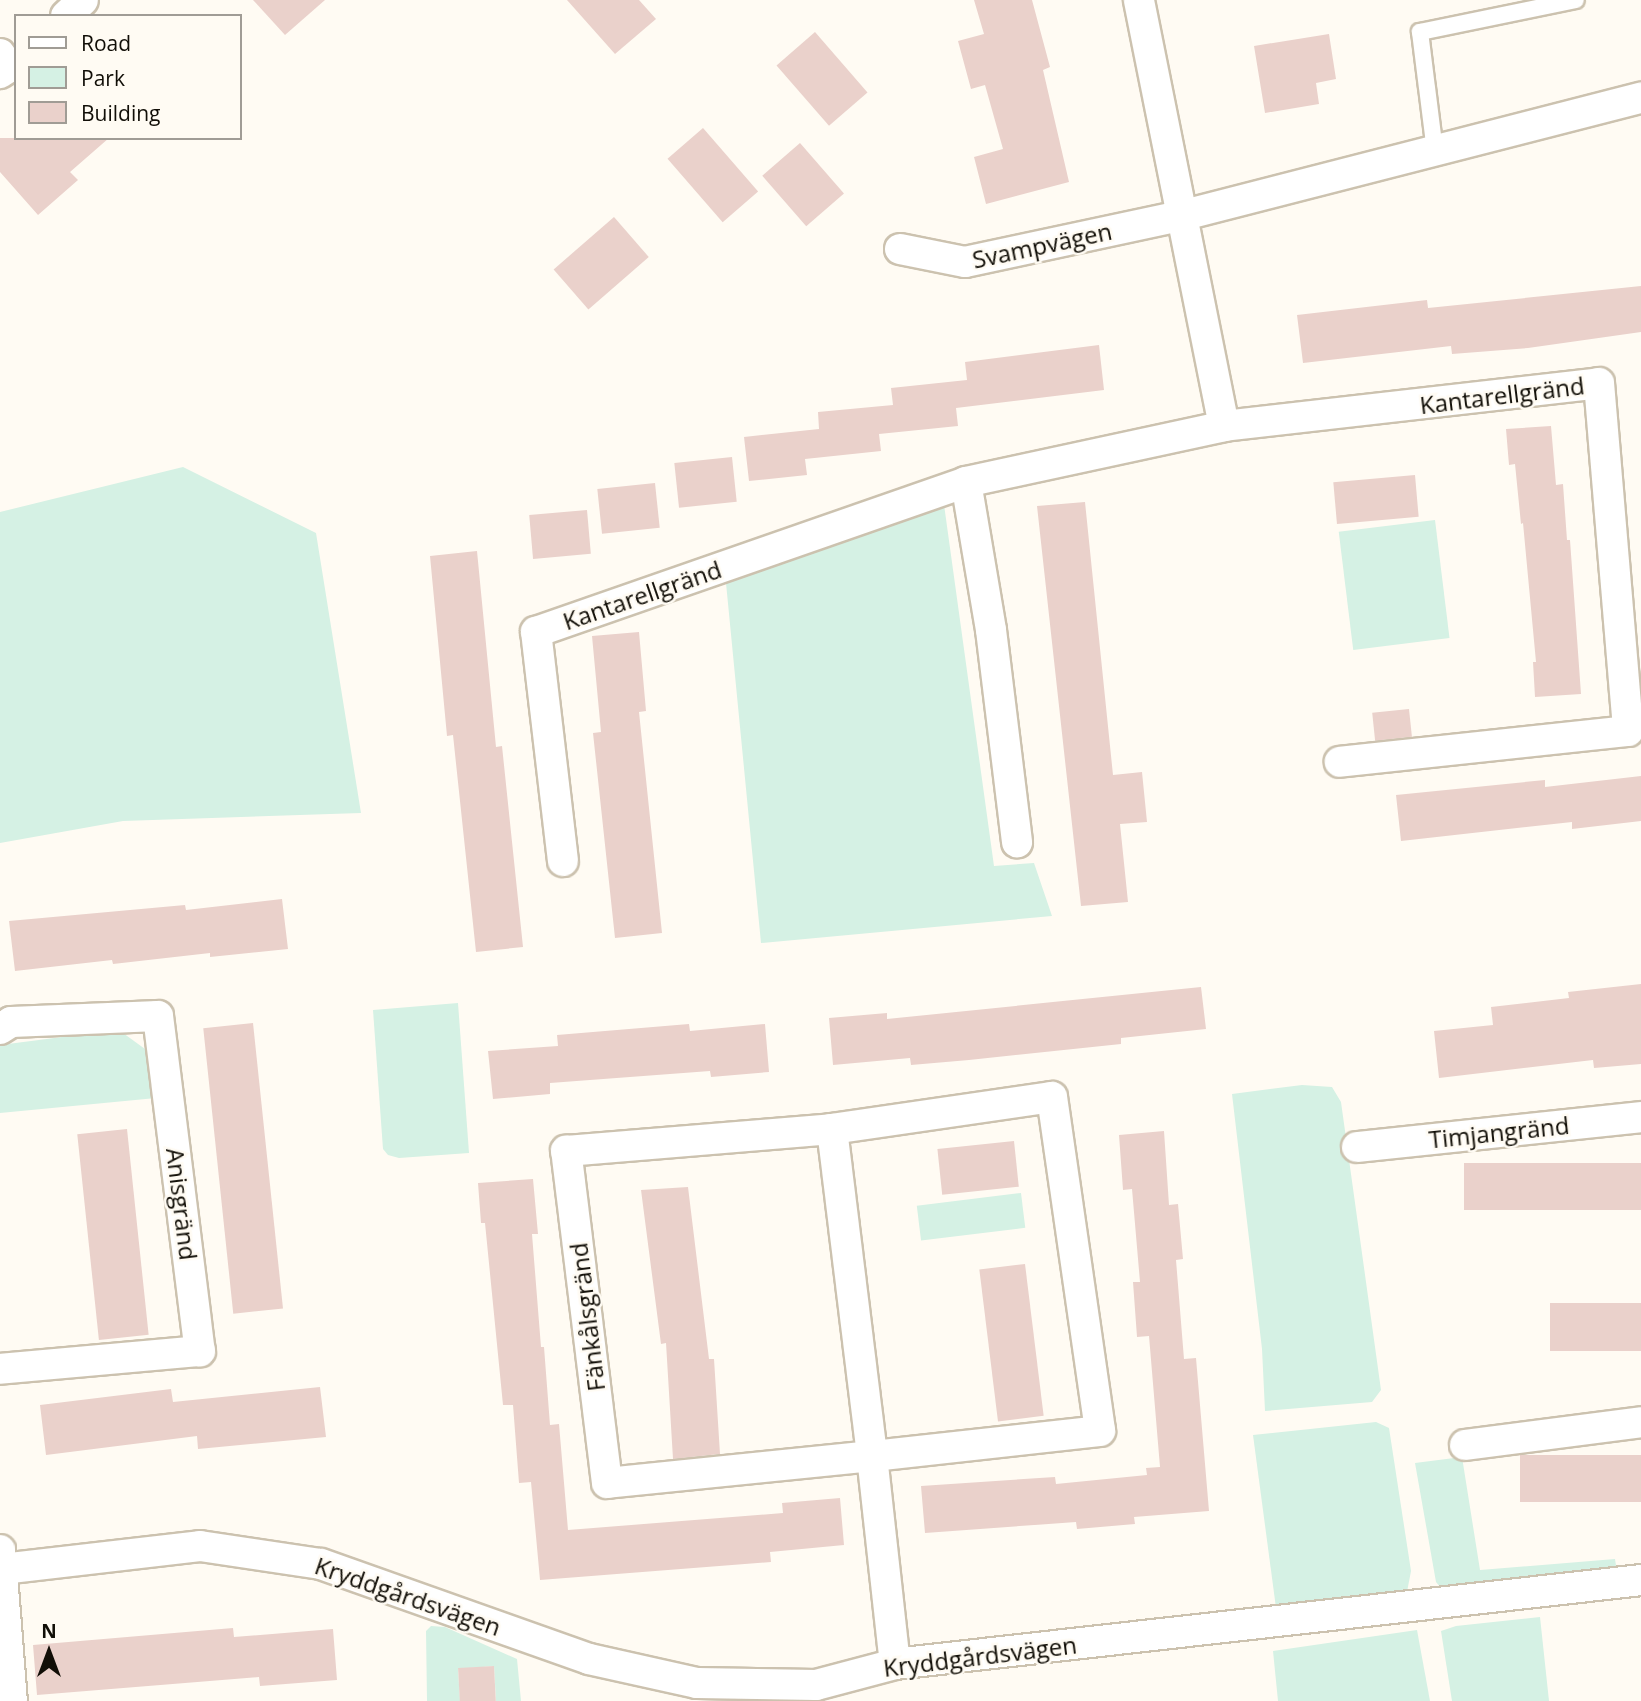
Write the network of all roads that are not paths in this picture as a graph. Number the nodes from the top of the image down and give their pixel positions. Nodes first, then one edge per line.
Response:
1 (83, 0) edge
2 (1139, 0) edge
3 (1576, 0) edge
4 (68, 14) edge
5 (1641, 98) edge
6 (1435, 151) junction
7 (1184, 215) junction
8 (900, 249) dead end
9 (1224, 426) junction
10 (966, 482) junction
11 (1635, 731) edge
12 (1340, 762) dead end
13 (1017, 842) dead end
14 (563, 861) dead end
15 (0, 1029) edge
16 (1641, 1116) edge
17 (832, 1129) junction
18 (1357, 1147) dead end
19 (0, 1369) edge
20 (1641, 1422) edge
21 (1465, 1445) dead end
22 (872, 1456) junction
23 (1, 1559) edge
24 (1641, 1580) edge
25 (895, 1664) junction
26 (817, 1693) edge
27 (12, 1701) edge

1 - 4 street
2 - 7 street
3 - 6 lane
5 - 6 street, Svampvägen
6 - 7 street, Svampvägen
7 - 8 street, Svampvägen
7 - 9 street
9 - 10 street, Kantarellgränd
9 - 11 street, Kantarellgränd
10 - 13 street
10 - 14 street, Kantarellgränd
11 - 12 street, Kantarellgränd
15 - 19 street, Anisgränd
16 - 18 street, Timjangränd
17 - 22 street
17 - 22 street, Fänkålsgränd
17 - 22 street, Fänkålsgränd
20 - 21 street
22 - 25 street
23 - 26 street, Kryddgårdsvägen
23 - 27 street
24 - 25 street, Kryddgårdsvägen
25 - 26 street, Kryddgårdsvägen

